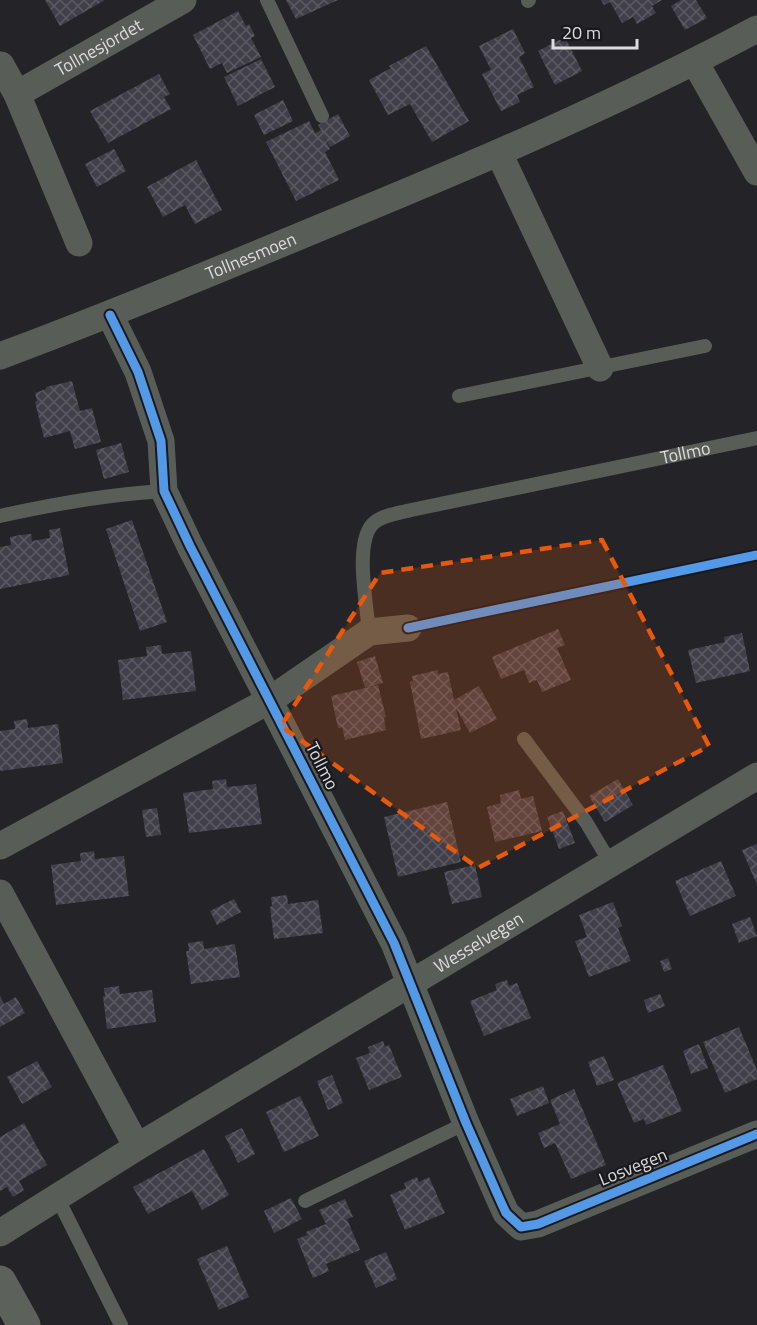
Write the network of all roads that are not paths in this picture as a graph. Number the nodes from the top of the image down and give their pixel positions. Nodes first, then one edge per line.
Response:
1 (183, 0) edge
2 (267, 0) edge
3 (757, 29) edge
4 (695, 62) junction
5 (1, 65) edge
6 (16, 94) junction
7 (322, 116) dead end
8 (499, 153) junction
9 (757, 171) edge
10 (79, 243) dead end
11 (110, 315) junction
12 (705, 346) dead end
13 (0, 356) edge
14 (600, 368) junction
15 (459, 396) dead end
16 (757, 438) edge
17 (164, 491) junction
18 (0, 516) edge
19 (408, 628) dead end
20 (369, 632) junction
21 (270, 700) junction
22 (524, 739) dead end
23 (757, 776) edge
24 (0, 846) edge
25 (611, 864) junction
26 (0, 893) edge
27 (411, 983) junction
28 (466, 1123) junction
29 (757, 1134) edge
30 (137, 1147) junction
31 (57, 1197) junction
32 (304, 1201) dead end
33 (521, 1227) joint
34 (0, 1233) edge
35 (0, 1282) edge
36 (24, 1325) edge
37 (121, 1325) edge

1 - 6 street, Tollnesjordet
2 - 7 lane
3 - 4 street, Tollnesmoen
4 - 8 street, Tollnesmoen
4 - 9 street
5 - 6 street
6 - 10 street
8 - 11 street, Tollnesmoen
8 - 14 street
11 - 13 street, Tollnesmoen
11 - 17 street, Tollmo
12 - 14 lane
14 - 15 lane
16 - 20 lane, Tollmo
17 - 18 lane
17 - 21 street, Tollmo
19 - 20 street
20 - 21 street
21 - 24 street
21 - 27 street, Tollmo
22 - 25 lane
23 - 25 street, Wesselvegen
25 - 27 street, Wesselvegen
26 - 30 street
27 - 28 street, Tollmo
27 - 30 street, Wesselvegen
28 - 32 lane
28 - 33 street, Tollmo
29 - 33 street, Losvegen
30 - 31 street, Wesselvegen
31 - 34 street, Wesselvegen
31 - 37 lane
35 - 36 highway

